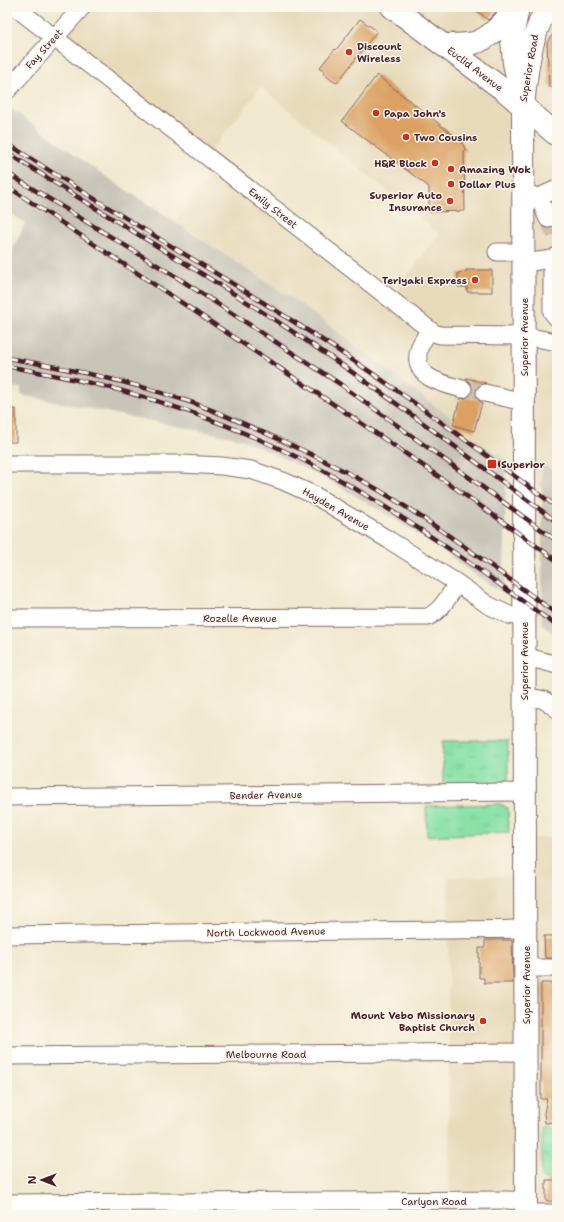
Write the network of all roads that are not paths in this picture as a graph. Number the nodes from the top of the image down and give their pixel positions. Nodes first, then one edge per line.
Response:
1 (15, 7) edge
2 (82, 7) edge
3 (392, 7) edge
4 (517, 7) edge
5 (546, 7) edge
6 (55, 38) junction
7 (443, 45) junction
8 (7, 91) edge
9 (523, 106) junction
10 (557, 135) edge
11 (542, 193) edge
12 (553, 214) tunnel mouth
13 (497, 252) dead end
14 (554, 257) edge
15 (524, 258) junction
16 (557, 318) edge
17 (430, 330) junction
18 (524, 336) junction
19 (557, 342) edge
20 (463, 389) tunnel mouth
21 (485, 393) tunnel mouth
22 (524, 402) junction
23 (7, 464) edge
24 (457, 583) junction
25 (7, 618) edge
26 (524, 618) junction
27 (524, 656) junction
28 (557, 665) edge
29 (542, 702) edge
30 (525, 792) junction
31 (7, 797) edge
32 (526, 929) junction
33 (7, 935) edge
34 (526, 968) junction
35 (557, 968) edge
36 (526, 1052) junction
37 (7, 1056) edge
38 (10, 1207) edge
39 (456, 1208) edge
40 (489, 1208) edge
41 (526, 1209) edge
42 (557, 1213) edge

1 - 6 street, Emily Street
2 - 6 street, Fay Street
3 - 7 main road, Euclid Avenue
4 - 7 main road
4 - 9 main road, Superior Road
5 - 9 main road, Superior Road
6 - 8 street, Fay Street
6 - 17 street, Emily Street
7 - 9 main road, Euclid Avenue
9 - 10 main road, Euclid Avenue
9 - 11 main road, Superior Avenue
11 - 12 street
11 - 15 main road, Superior Avenue
13 - 15 street
14 - 15 street
14 - 16 street
15 - 18 main road, Superior Avenue
17 - 18 street, Emily Street
17 - 20 street
18 - 19 street, Emily Street
18 - 22 main road, Superior Avenue
21 - 22 street
22 - 26 main road, Superior Avenue
23 - 24 street, Hayden Avenue
24 - 25 street, Rozelle Avenue
24 - 26 street, Hayden Avenue
26 - 27 main road, Superior Avenue
27 - 28 street
27 - 29 main road, Superior Avenue
29 - 30 main road, Superior Avenue
30 - 31 street, Bender Avenue
30 - 32 main road, Superior Avenue
32 - 33 street, North Lockwood Avenue
32 - 34 main road, Superior Avenue
34 - 35 street
34 - 36 main road, Superior Avenue
36 - 37 street, Melbourne Road
36 - 41 main road, Superior Avenue
38 - 39 street, Carlyon Road
39 - 40 street, Carlyon Road
40 - 41 street, Carlyon Road
41 - 42 street, Carlyon Road

